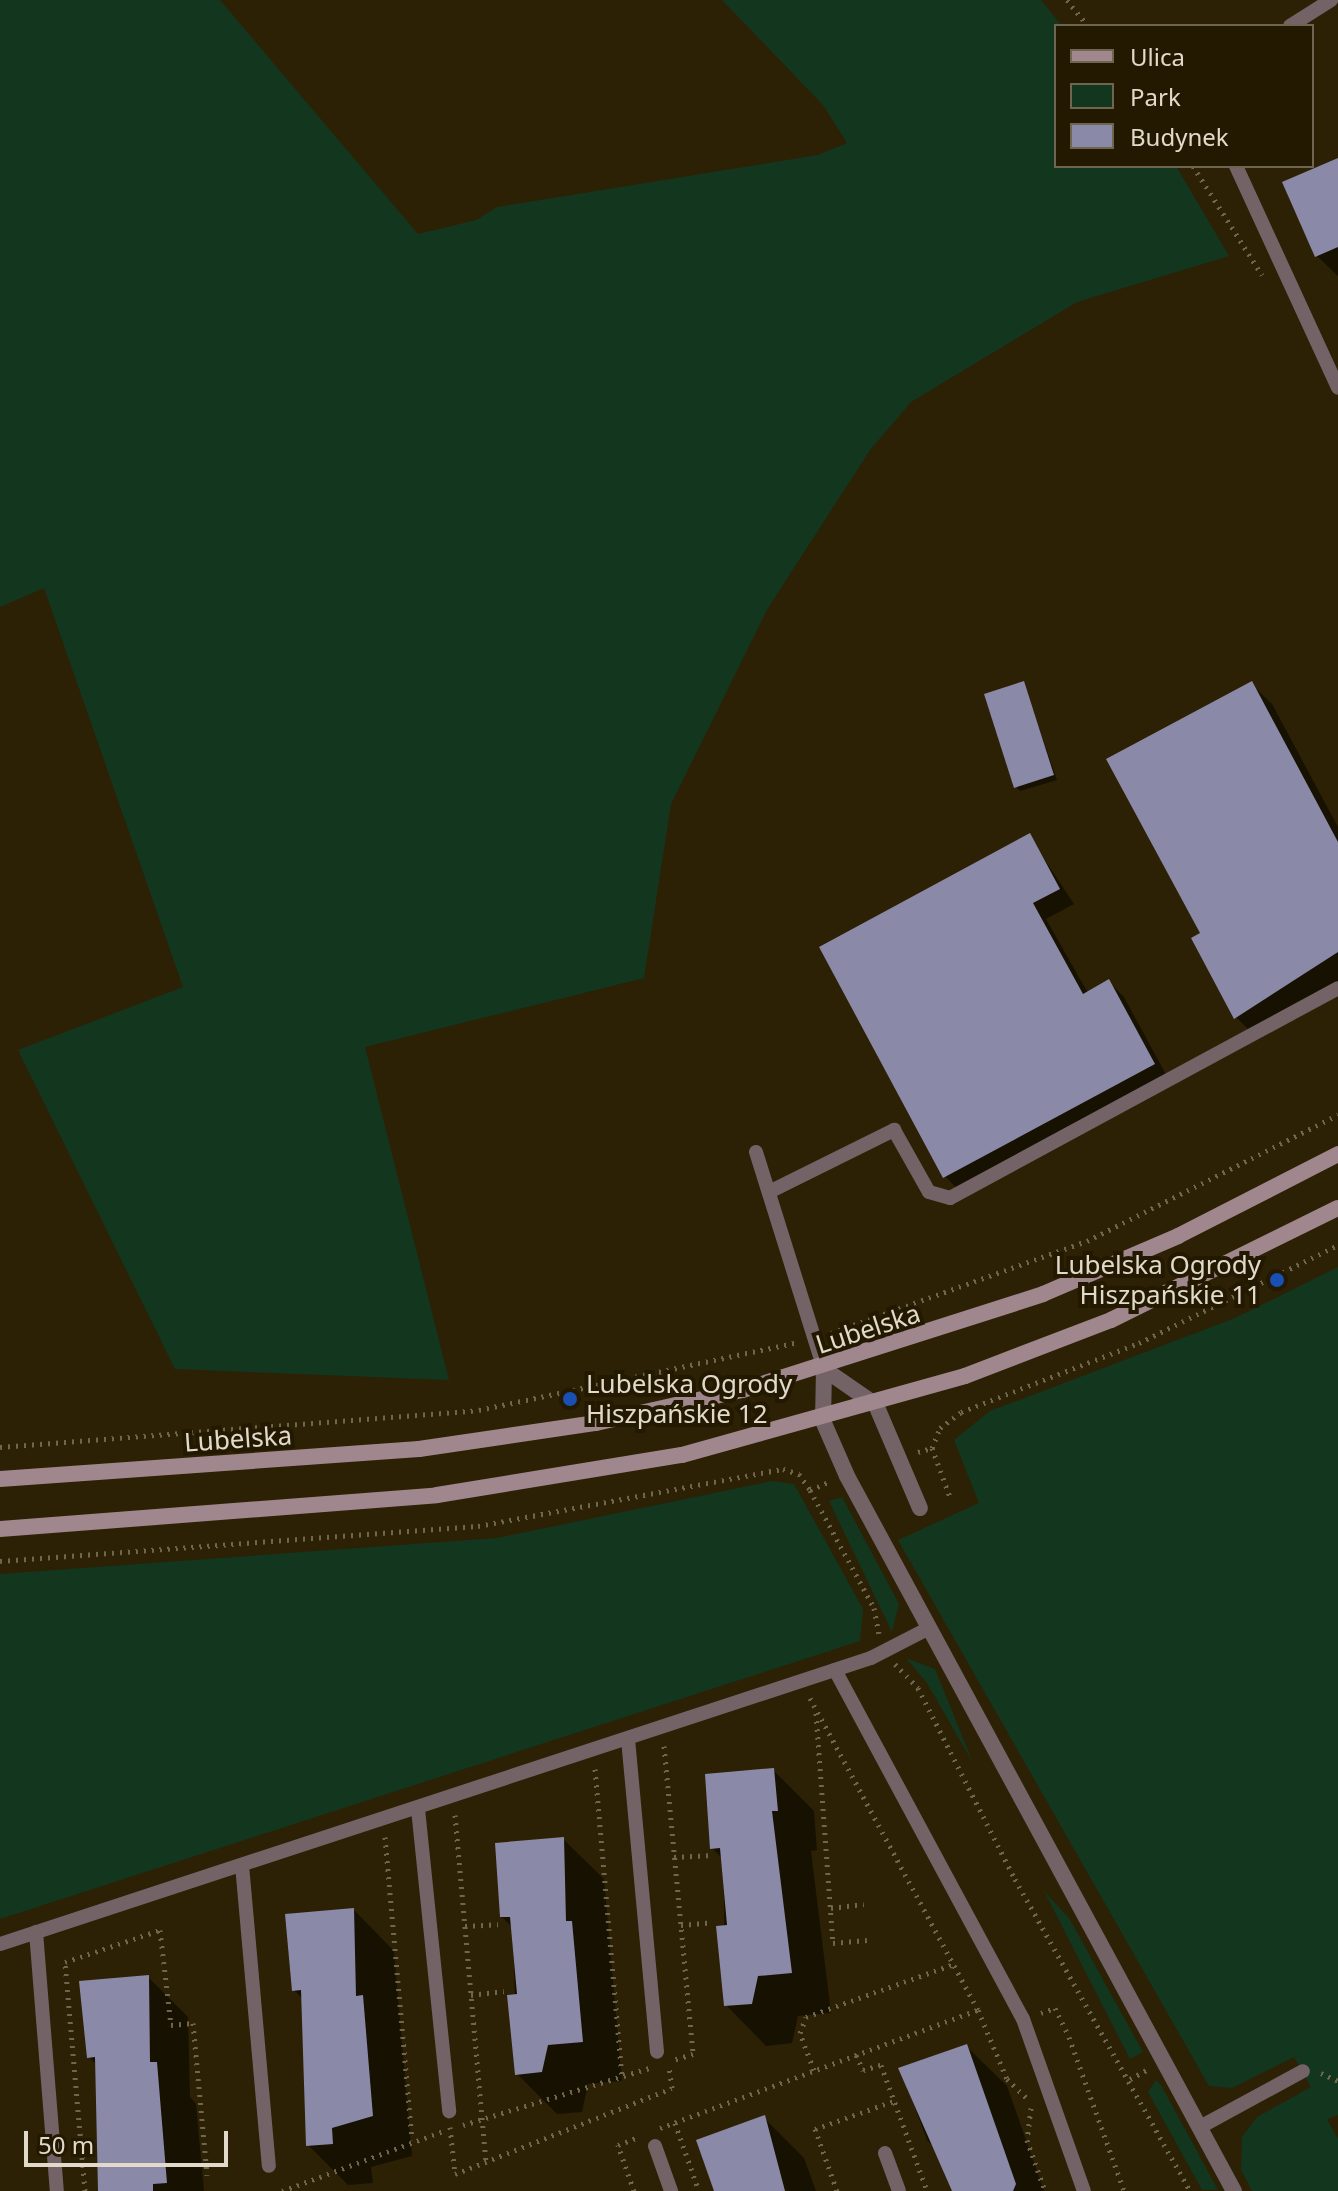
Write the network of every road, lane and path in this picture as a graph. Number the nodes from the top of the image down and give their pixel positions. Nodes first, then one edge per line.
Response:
1 (1067, 0) edge
2 (1331, 0) edge
3 (1086, 24) edge
4 (1293, 24) edge
5 (1194, 168) edge
6 (1237, 168) edge
7 (1289, 284) junction
8 (1338, 388) edge
9 (1338, 988) edge
10 (1338, 1115) edge
11 (756, 1152) dead end
12 (1338, 1154) edge
13 (769, 1192) junction
14 (1338, 1208) edge
15 (1338, 1245) edge
16 (813, 1338) junction
17 (824, 1369) junction
18 (876, 1405) junction
19 (823, 1421) junction
20 (0, 1447) edge
21 (932, 1448) junction
22 (912, 1454) dead end
23 (0, 1479) edge
24 (828, 1483) dead end
25 (810, 1490) junction
26 (950, 1497) dead end
27 (920, 1508) dead end
28 (0, 1529) edge
29 (0, 1561) edge
30 (929, 1628) junction
31 (888, 1650) junction
32 (835, 1670) junction
33 (810, 1697) dead end
34 (815, 1708) junction
35 (628, 1739) junction
36 (664, 1745) dead end
37 (594, 1768) dead end
38 (418, 1809) junction
39 (455, 1814) dead end
40 (385, 1836) dead end
41 (708, 1855) dead end
42 (674, 1857) junction
43 (242, 1865) junction
44 (864, 1904) dead end
45 (831, 1908) junction
46 (713, 1922) dead end
47 (498, 1924) dead end
48 (681, 1925) junction
49 (465, 1926) junction
50 (36, 1932) junction
51 (867, 1940) dead end
52 (0, 1944) edge
53 (954, 1964) junction
54 (504, 1991) dead end
55 (471, 1995) junction
56 (978, 2010) junction
57 (1023, 2019) junction
58 (856, 2055) junction
59 (662, 2057) junction
60 (1151, 2068) dead end
61 (814, 2070) junction
62 (1303, 2071) dead end
63 (622, 2076) junction
64 (1130, 2079) junction
65 (894, 2101) junction
66 (449, 2111) dead end
67 (482, 2119) junction
68 (675, 2123) junction
69 (1200, 2127) junction
70 (451, 2128) dead end
71 (655, 2146) dead end
72 (885, 2153) dead end
73 (486, 2162) junction
74 (269, 2166) dead end
75 (207, 2175) dead end
76 (57, 2191) edge
77 (85, 2191) edge
78 (282, 2191) edge
79 (634, 2191) edge
80 (671, 2191) edge
81 (699, 2191) edge
82 (837, 2191) edge
83 (899, 2191) edge
84 (927, 2191) edge
85 (1045, 2191) edge
86 (1084, 2191) edge
87 (1124, 2191) edge
88 (1190, 2191) edge
89 (1234, 2191) edge

1 - 3 path
2 - 4 lane
5 - 7 path
6 - 7 lane
7 - 8 lane
9 - 13 lane
10 - 16 path
11 - 13 lane
12 - 17 main road, Lubelska
13 - 16 lane
14 - 18 main road
15 - 21 path
16 - 17 lane
16 - 20 path
17 - 18 street
17 - 19 street
17 - 23 main road, Lubelska
18 - 19 main road
18 - 27 street
19 - 28 main road
19 - 30 street
21 - 22 path
21 - 26 path
24 - 25 path
25 - 29 path
25 - 31 path
30 - 31 lane
30 - 69 street
31 - 32 lane
31 - 64 path
32 - 35 lane
32 - 57 lane
33 - 34 path
34 - 45 path
34 - 53 path
35 - 38 lane
35 - 59 lane
36 - 42 path
37 - 63 path
38 - 43 lane
38 - 66 lane
39 - 49 path
40 - 78 path
41 - 42 path
42 - 48 path
43 - 50 lane
43 - 74 lane
44 - 45 path
45 - 51 path
46 - 48 path
47 - 49 path
48 - 59 path
49 - 55 path
50 - 52 lane
50 - 76 lane
53 - 56 path
53 - 61 path
54 - 55 path
55 - 67 path
56 - 58 path
56 - 85 path
57 - 86 lane
57 - 87 path
58 - 61 path
58 - 65 path
59 - 63 path
59 - 73 path
60 - 64 path
61 - 68 path
62 - 69 lane
63 - 67 path
64 - 88 path
65 - 82 path
65 - 84 path
67 - 73 path
68 - 79 path
68 - 81 path
69 - 89 street
70 - 73 path
71 - 80 lane
72 - 83 lane
75 - 77 path

